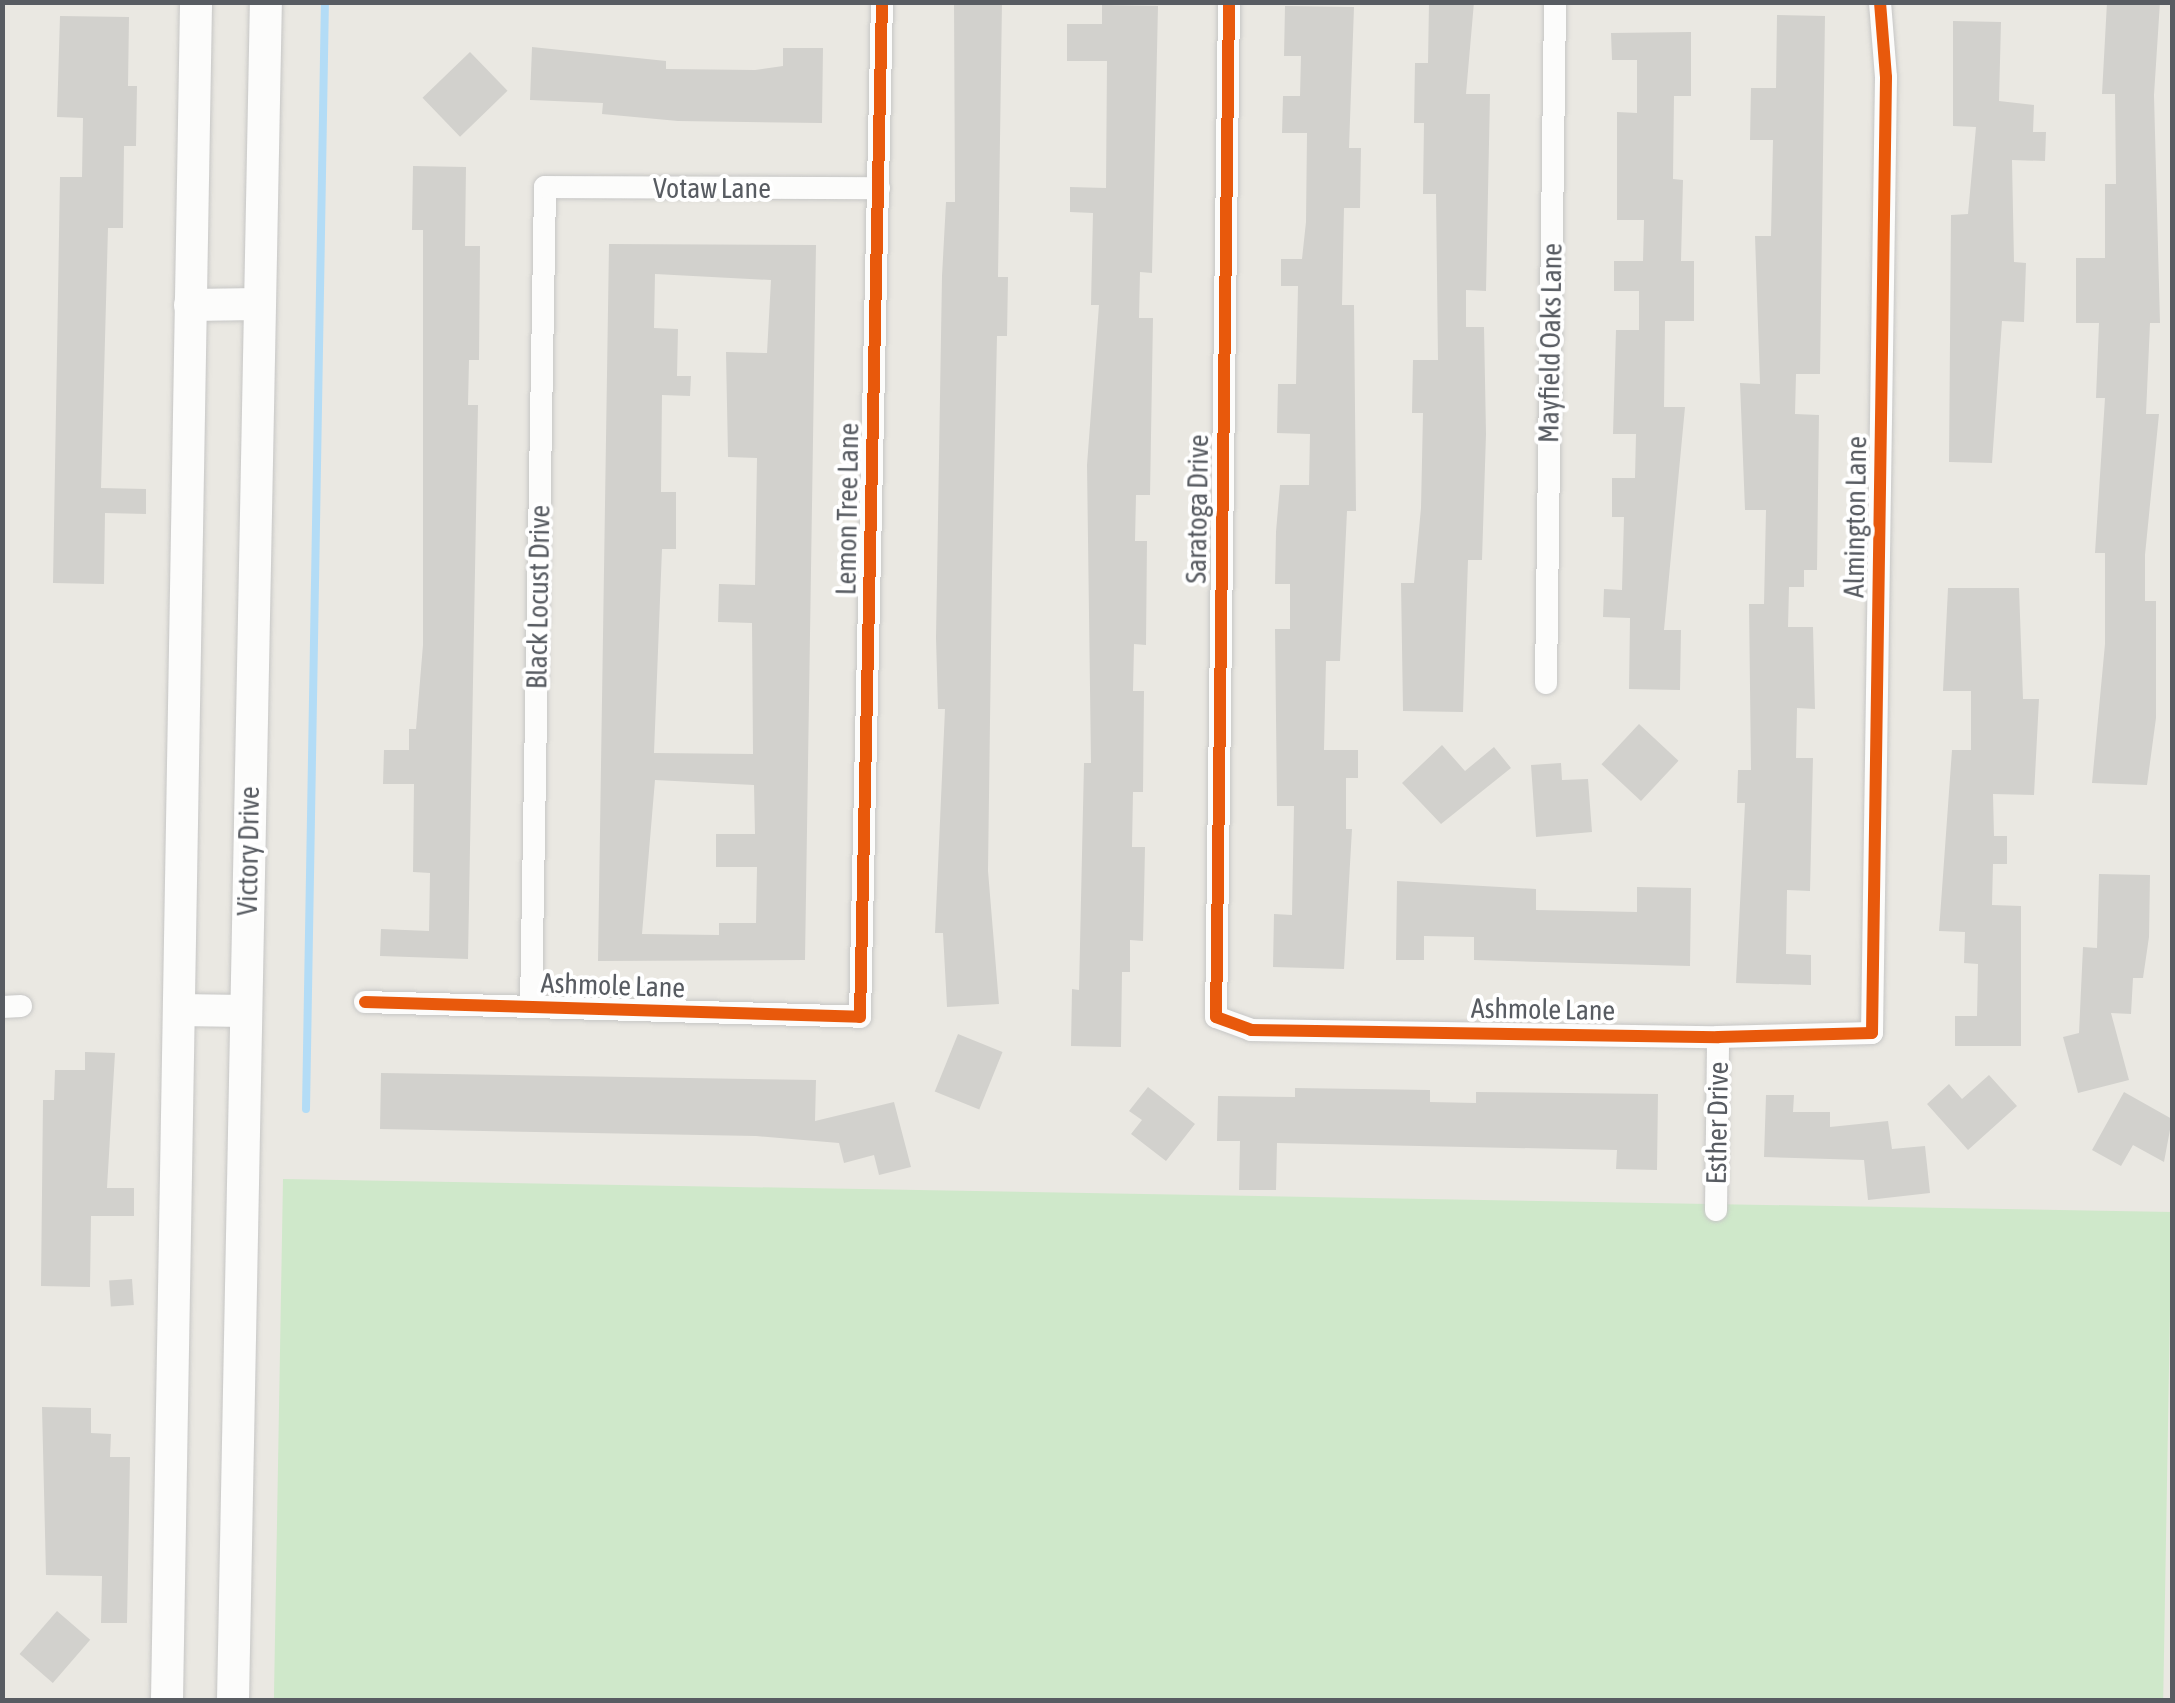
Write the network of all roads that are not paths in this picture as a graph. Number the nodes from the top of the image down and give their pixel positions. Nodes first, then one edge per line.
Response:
1 (196, 2) edge
2 (266, 2) edge
3 (882, 2) edge
4 (1229, 2) edge
5 (1554, 2) edge
6 (1880, 2) edge
7 (546, 187) joint
8 (879, 188) junction
9 (190, 304) junction
10 (259, 304) junction
11 (1546, 683) dead end
12 (365, 1002) dead end
13 (531, 1007) junction
14 (178, 1010) junction
15 (245, 1011) junction
16 (1216, 1016) joint
17 (860, 1018) joint
18 (1872, 1033) joint
19 (1718, 1036) junction
20 (1716, 1210) dead end
21 (168, 1700) edge
22 (233, 1700) edge

1 - 9 main road
2 - 10 main road, Victory Drive
3 - 8 street, Lemon Tree Lane
4 - 16 street, Saratoga Drive
5 - 11 street, Mayfield Oaks Lane
6 - 18 street, Almington Lane
7 - 8 street, Votaw Lane
7 - 13 street, Black Locust Drive
8 - 17 street, Lemon Tree Lane
9 - 10 main road
9 - 14 main road
10 - 15 main road, Victory Drive
12 - 13 street, Ashmole Lane
13 - 17 street, Ashmole Lane
14 - 15 main road
14 - 21 main road
15 - 22 main road, Victory Drive
16 - 19 street, Ashmole Lane
18 - 19 street, Ashmole Lane
19 - 20 street, Esther Drive

